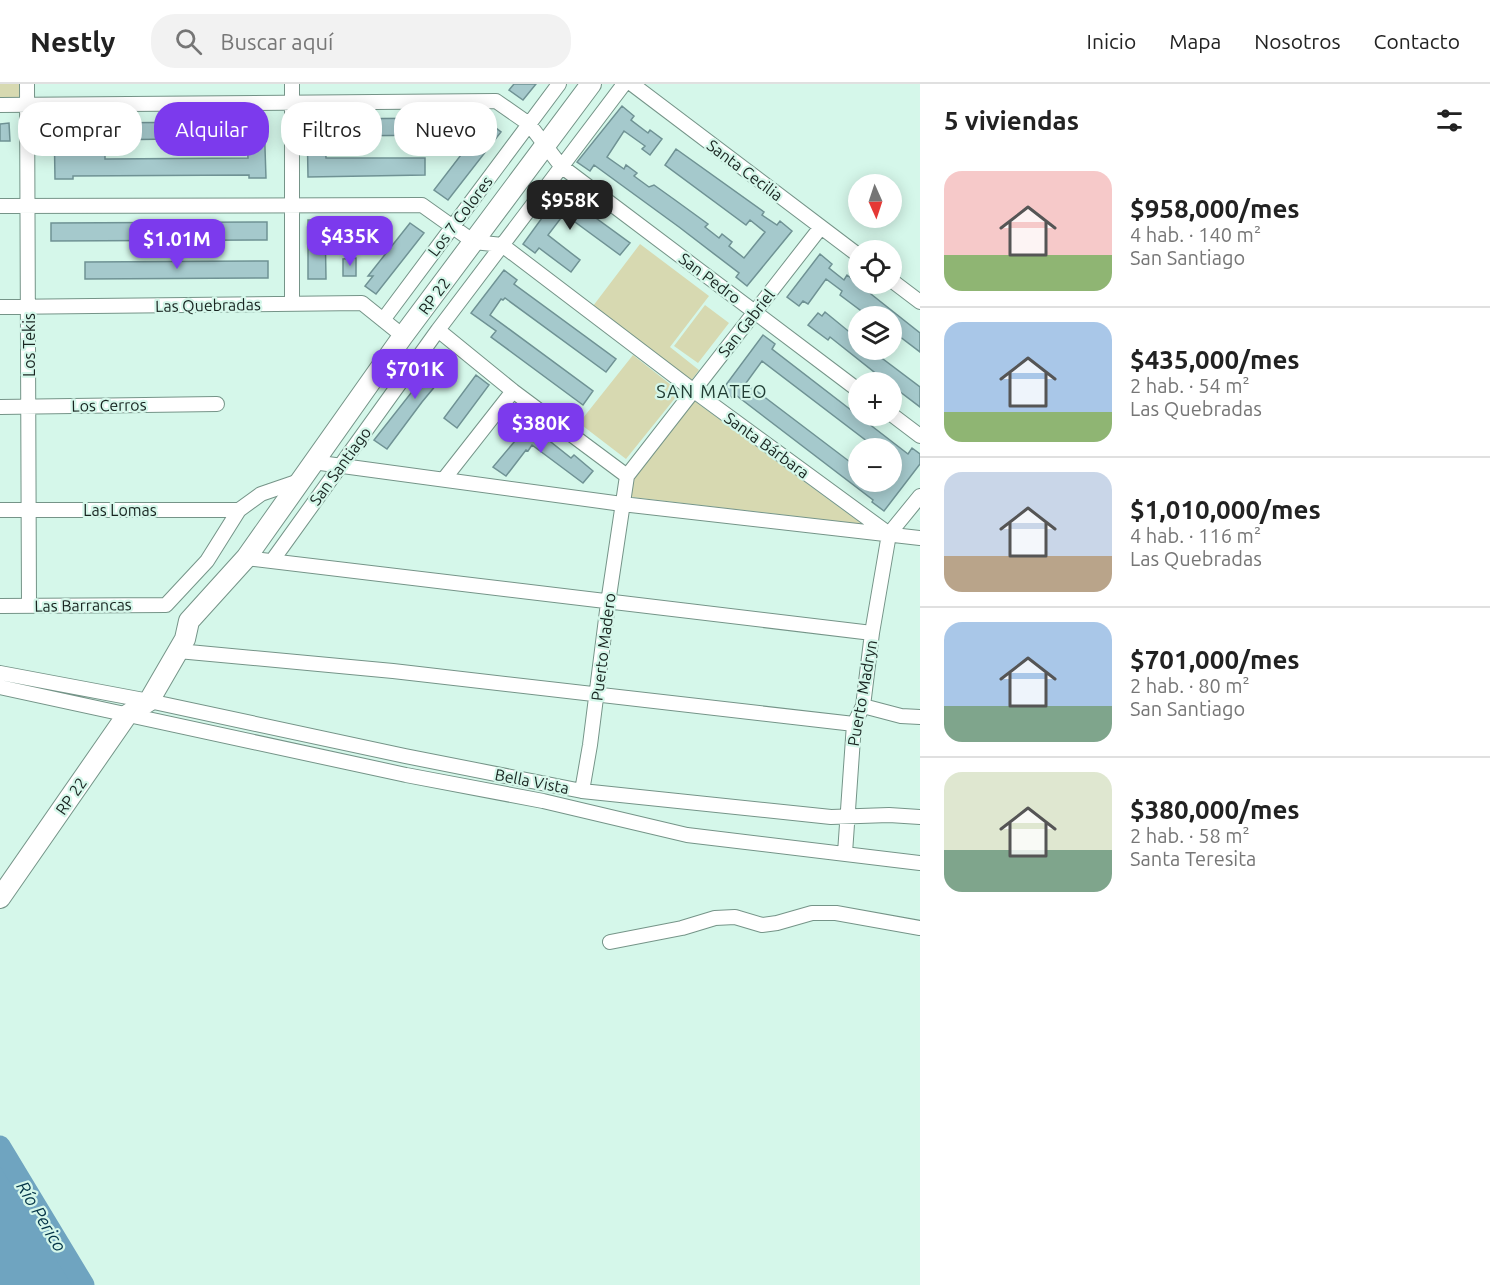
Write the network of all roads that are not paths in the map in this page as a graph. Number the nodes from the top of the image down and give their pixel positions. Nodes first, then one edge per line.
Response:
1 (27, 84) edge
2 (292, 84) edge
3 (559, 84) edge
4 (591, 84) edge
5 (624, 84) edge
6 (632, 84) edge
7 (28, 102) edge
8 (281, 102) edge
9 (292, 102) joint
10 (142, 103) edge
11 (18, 104) edge
12 (0, 105) edge
13 (529, 124) junction
14 (545, 145) junction
15 (29, 156) edge
16 (291, 156) edge
17 (561, 166) junction
18 (291, 205) junction
19 (0, 206) edge
20 (29, 206) junction
21 (452, 226) junction
22 (821, 227) junction
23 (474, 242) junction
24 (502, 245) junction
25 (848, 247) edge
26 (902, 288) edge
27 (920, 302) edge
28 (292, 303) junction
29 (0, 307) edge
30 (29, 308) junction
31 (754, 312) junction
32 (383, 320) junction
33 (438, 330) junction
34 (403, 336) junction
35 (848, 382) edge
36 (513, 391) junction
37 (694, 391) junction
38 (217, 404) dead end
39 (30, 406) junction
40 (0, 407) edge
41 (902, 422) edge
42 (920, 436) edge
43 (313, 462) junction
44 (341, 465) junction
45 (627, 476) junction
46 (444, 479) junction
47 (296, 482) dead end
48 (920, 496) edge
49 (622, 504) junction
50 (0, 510) edge
51 (29, 510) junction
52 (240, 510) junction
53 (888, 534) junction
54 (920, 538) edge
55 (246, 558) junction
56 (273, 561) junction
57 (608, 603) junction
58 (0, 606) edge
59 (29, 606) junction
60 (872, 633) junction
61 (178, 651) junction
62 (0, 673) edge
63 (0, 687) edge
64 (597, 693) junction
65 (149, 701) junction
66 (863, 706) junction
67 (127, 715) junction
68 (920, 717) edge
69 (854, 724) junction
70 (582, 791) junction
71 (847, 817) junction
72 (920, 817) edge
73 (845, 853) junction
74 (920, 863) edge
75 (0, 898) edge
76 (920, 928) edge
77 (610, 942) dead end

1 - 7 street, Los Tekis
2 - 9 street
3 - 13 street, Los 7 Colores
4 - 14 street, RP 22
5 - 17 street, San Santiago
6 - 22 street, Santa Cecilia
8 - 10 street, San Pedro
9 - 13 street, San Pedro
11 - 12 street, San Pedro
13 - 14 street, San Pedro
13 - 21 street, Los 7 Colores
14 - 17 street, San Pedro
14 - 23 street, RP 22
15 - 20 street, Los Tekis
16 - 18 street
17 - 24 street, San Santiago
17 - 31 street, San Pedro
18 - 20 street
18 - 21 street
18 - 28 street
19 - 20 street
20 - 30 street, Los Tekis
21 - 23 street
21 - 32 street, Los 7 Colores
22 - 25 street, Santa Cecilia
22 - 31 street, San Gabriel
23 - 24 street
23 - 34 street, RP 22
24 - 33 street, San Santiago
24 - 37 street, Santa Bárbara
26 - 27 street
28 - 30 street, Las Quebradas
28 - 32 street, Las Quebradas
29 - 30 street, Las Quebradas
30 - 39 street, Los Tekis
31 - 35 street, San Pedro
31 - 37 street, San Gabriel
32 - 34 street, Las Quebradas
33 - 36 street
33 - 44 street, San Santiago
34 - 43 street, RP 22
36 - 45 street
36 - 46 street
37 - 45 street, San Gabriel
37 - 53 street, Santa Bárbara
38 - 39 street, Los Cerros
39 - 40 street, Los Cerros
39 - 51 street, Los Tekis
41 - 42 street
43 - 44 street
43 - 55 street, RP 22
44 - 46 street
44 - 56 street, San Santiago
45 - 49 street, Puerto Madero
46 - 49 street
47 - 52 street
48 - 53 street
49 - 53 street
49 - 57 street, Puerto Madero
50 - 51 street, Las Lomas
51 - 52 street, Las Lomas
51 - 59 street, Los Tekis
52 - 59 street, Las Barrancas
53 - 54 street
53 - 60 street, Puerto Madryn
55 - 56 street
55 - 61 street, RP 22
56 - 57 street
57 - 60 street
57 - 64 street, Puerto Madero
58 - 59 street, Las Barrancas
60 - 66 street, Puerto Madryn
61 - 64 street
61 - 65 street
62 - 65 street, Bella Vista
63 - 67 street
64 - 69 street
64 - 70 street, Puerto Madero
65 - 67 street, RP 22
65 - 70 street, Bella Vista
66 - 68 street
66 - 69 street, Puerto Madryn
67 - 73 street
67 - 75 street, RP 22
69 - 71 street, Puerto Madryn
70 - 71 street, Bella Vista
71 - 72 street, Bella Vista
71 - 73 street, Puerto Madryn
73 - 74 street
76 - 77 street

